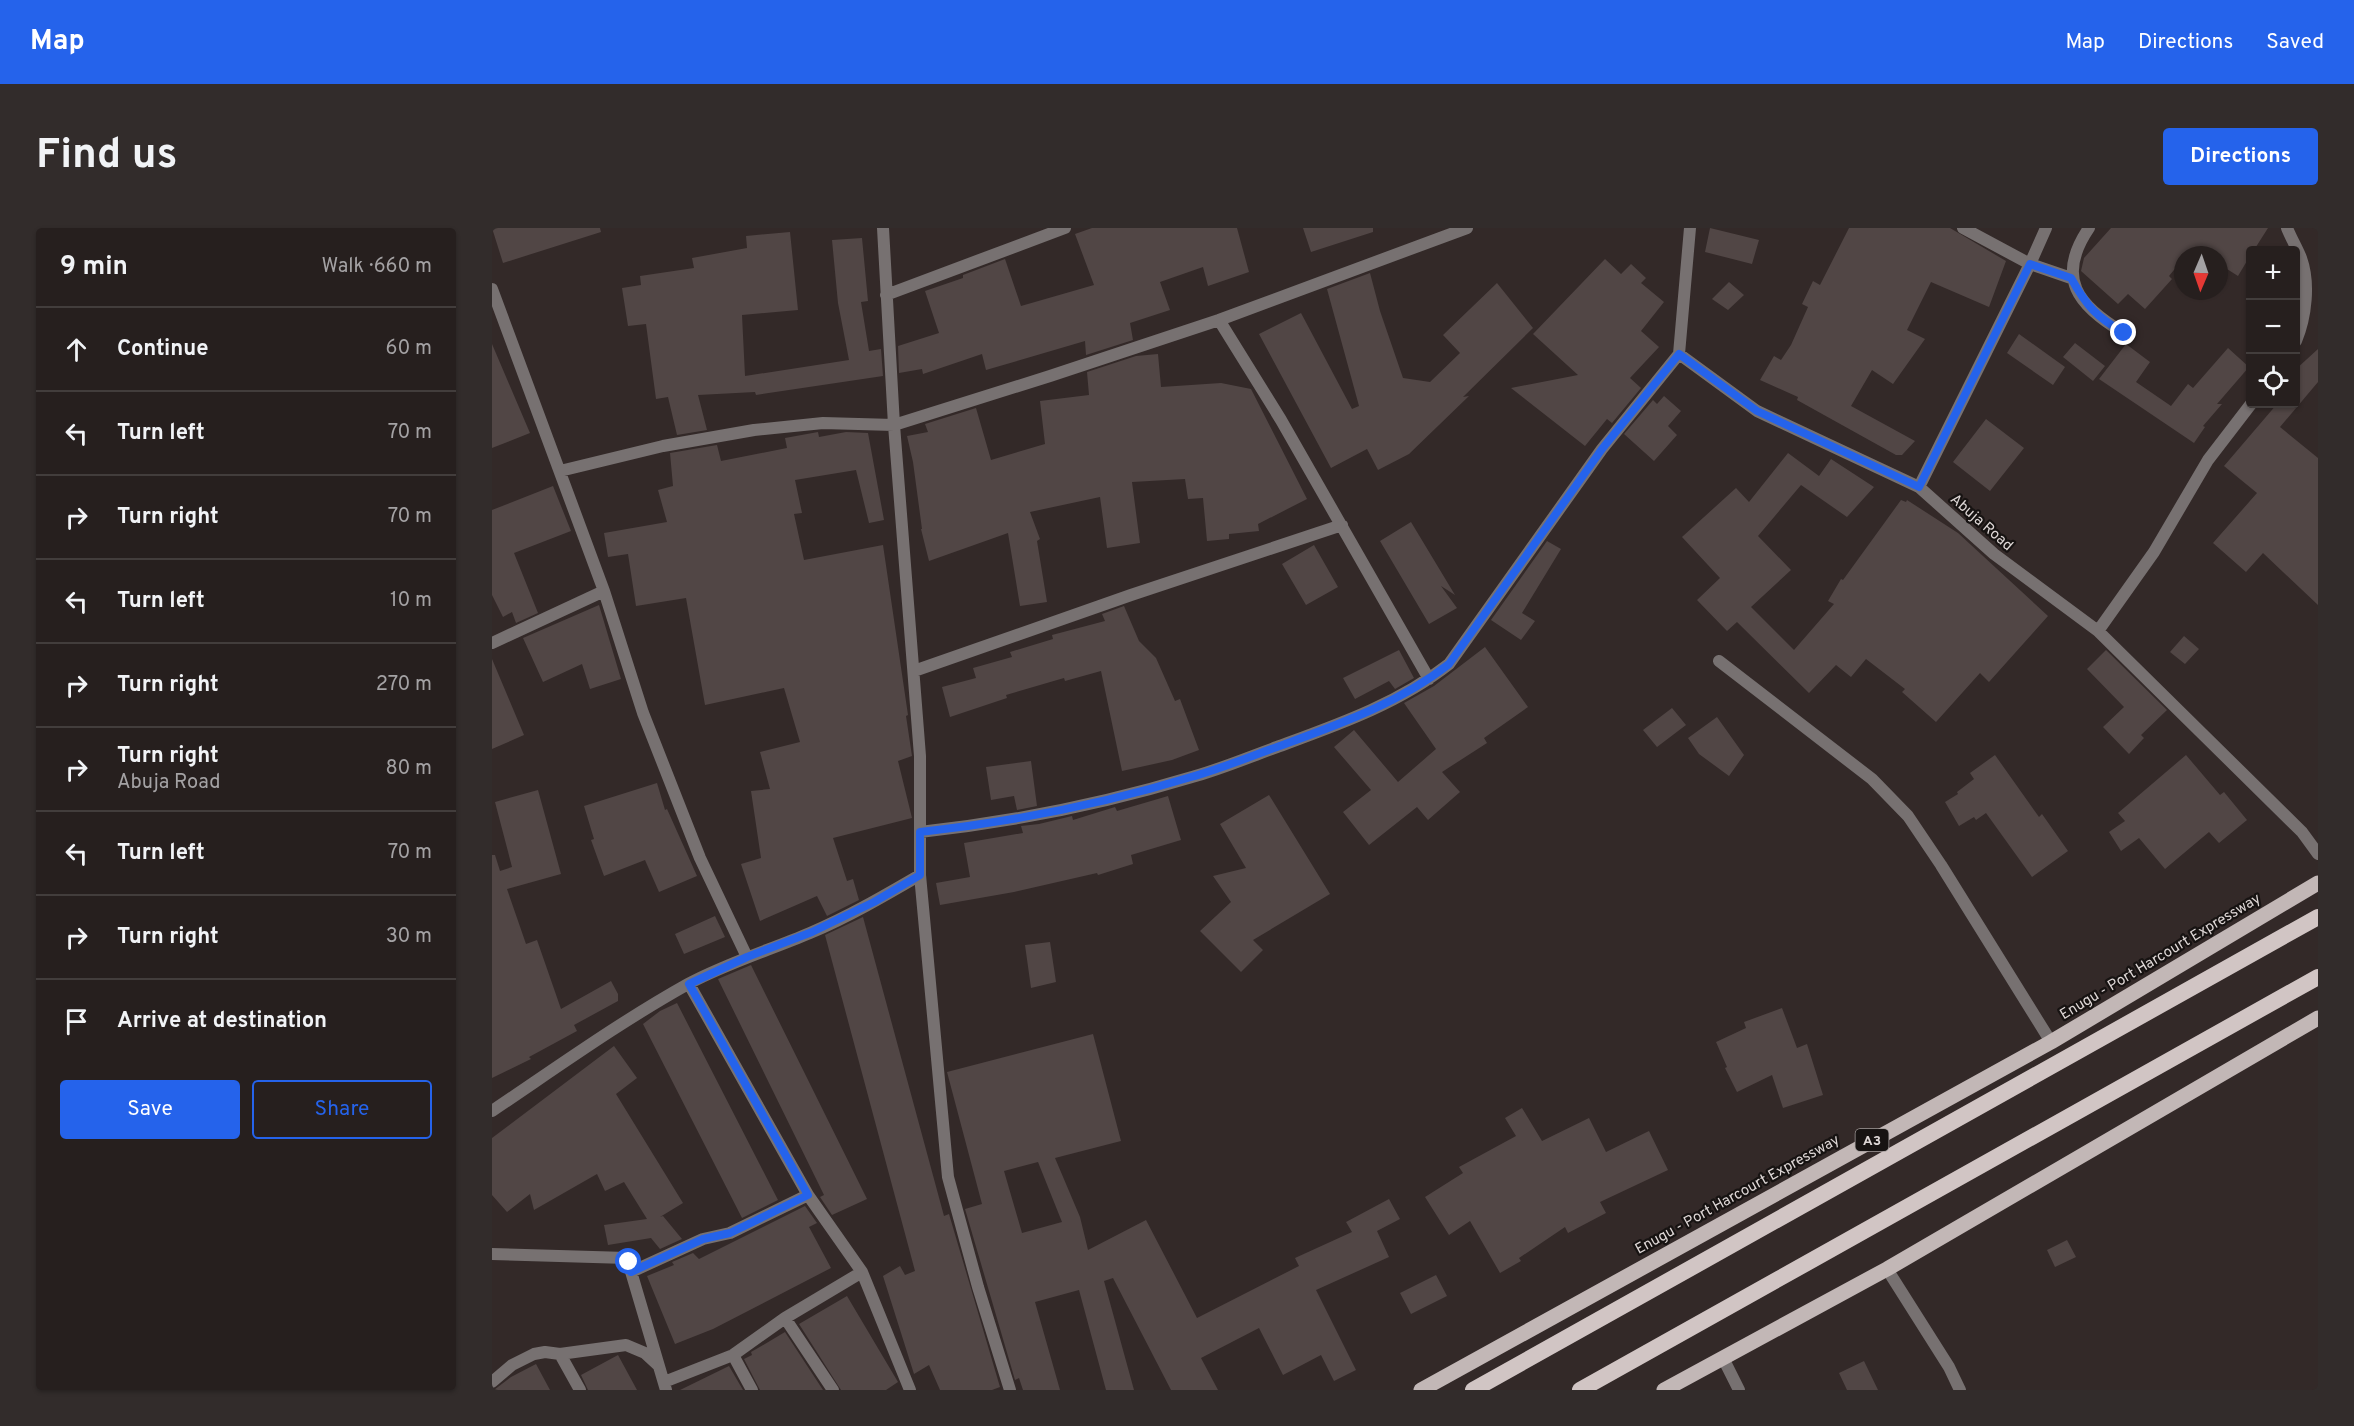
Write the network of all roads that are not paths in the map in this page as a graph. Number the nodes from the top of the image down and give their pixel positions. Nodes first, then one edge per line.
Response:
1 (883, 228) edge
2 (1065, 228) edge
3 (1467, 228) edge
4 (1690, 228) edge
5 (1964, 228) edge
6 (2046, 228) edge
7 (2089, 228) edge
8 (2287, 228) edge
9 (2030, 264) junction
10 (2071, 278) junction
11 (492, 289) edge
12 (886, 295) junction
13 (1219, 320) junction
14 (2300, 328) edge
15 (2124, 333) dead end
16 (1679, 354) junction
17 (2248, 408) edge
18 (894, 425) junction
19 (560, 471) junction
20 (1919, 487) junction
21 (1342, 525) junction
22 (604, 591) junction
23 (2098, 630) junction
24 (492, 643) edge
25 (1719, 661) dead end
26 (914, 671) junction
27 (1429, 679) junction
28 (920, 832) junction
29 (2318, 854) edge
30 (920, 875) junction
31 (2318, 883) edge
32 (2318, 917) edge
33 (747, 957) junction
34 (2318, 977) edge
35 (689, 984) junction
36 (2318, 1018) edge
37 (2051, 1042) junction
38 (492, 1112) edge
39 (808, 1195) junction
40 (492, 1254) edge
41 (1887, 1269) junction
42 (631, 1272) junction
43 (862, 1272) junction
44 (785, 1318) junction
45 (560, 1354) junction
46 (733, 1355) junction
47 (1723, 1358) junction
48 (658, 1365) junction
49 (492, 1382) edge
50 (665, 1386) edge
51 (580, 1390) edge
52 (752, 1390) edge
53 (833, 1390) edge
54 (910, 1390) edge
55 (1010, 1390) edge
56 (1421, 1390) edge
57 (1473, 1390) edge
58 (1580, 1390) edge
59 (1664, 1390) edge
60 (1739, 1390) edge
61 (1960, 1390) edge

1 - 12 street
2 - 12 street
3 - 13 street
4 - 16 street
5 - 9 street
6 - 9 street
7 - 10 street
8 - 14 street
9 - 10 street
9 - 20 street
10 - 15 street
11 - 19 street
12 - 18 street
13 - 18 street
13 - 21 street
16 - 20 street, Abuja Road
16 - 27 street
17 - 23 street
18 - 19 street
18 - 26 street
19 - 22 street
20 - 23 street, Abuja Road
21 - 26 street
21 - 27 street
22 - 24 street
22 - 33 street
23 - 29 street, Abuja Road
25 - 37 street
26 - 28 street
27 - 28 street
28 - 30 street
30 - 33 street
30 - 55 street
31 - 37 main road, Enugu - Port Harcourt Expressway / A3
32 - 57 highway, A3
33 - 35 street
34 - 58 highway
35 - 38 street
35 - 39 street
36 - 41 main road
37 - 56 main road, Enugu - Port Harcourt Expressway / A3
39 - 42 street
39 - 43 street
40 - 42 street
41 - 47 main road
41 - 61 street
42 - 48 street
43 - 44 street
43 - 54 street
44 - 46 street
44 - 53 street
45 - 48 street
45 - 49 street
45 - 51 street
46 - 50 street
46 - 52 street
47 - 59 main road
47 - 60 street
48 - 50 street

